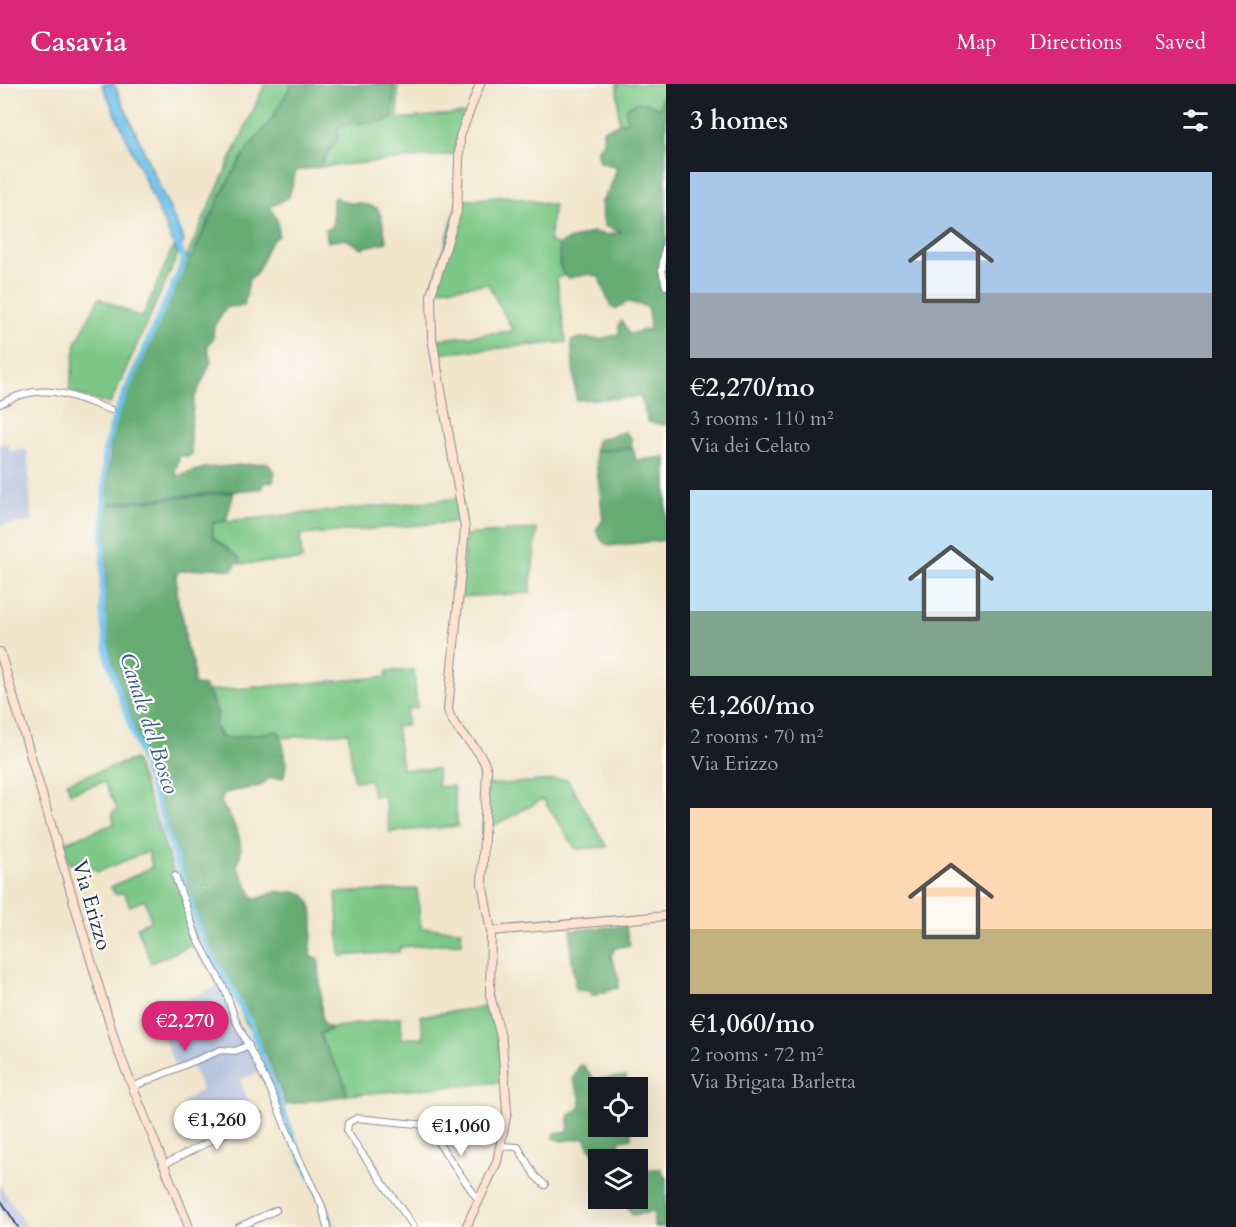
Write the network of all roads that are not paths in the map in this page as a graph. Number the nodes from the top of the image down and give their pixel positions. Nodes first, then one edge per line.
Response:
1 (480, 84) edge
2 (666, 240) edge
3 (666, 286) edge
4 (0, 404) edge
5 (111, 410) dead end
6 (0, 652) edge
7 (175, 876) dead end
8 (666, 916) edge
9 (491, 931) junction
10 (249, 1045) junction
11 (132, 1087) junction
12 (260, 1116) dead end
13 (501, 1146) junction
14 (163, 1165) junction
15 (545, 1185) dead end
16 (479, 1201) junction
17 (276, 1210) dead end
18 (189, 1227) edge
19 (239, 1227) edge
20 (327, 1227) edge
21 (414, 1227) edge
22 (466, 1227) edge

1 - 9 main road
2 - 3 street
4 - 5 street
6 - 11 main road, Via Erizzo
7 - 10 street
8 - 9 main road
9 - 13 main road
10 - 11 street
10 - 20 street
11 - 14 main road, Via Erizzo
12 - 14 street
13 - 15 street
13 - 16 main road
14 - 18 main road, Via Erizzo
16 - 21 street
16 - 22 main road
17 - 19 street

